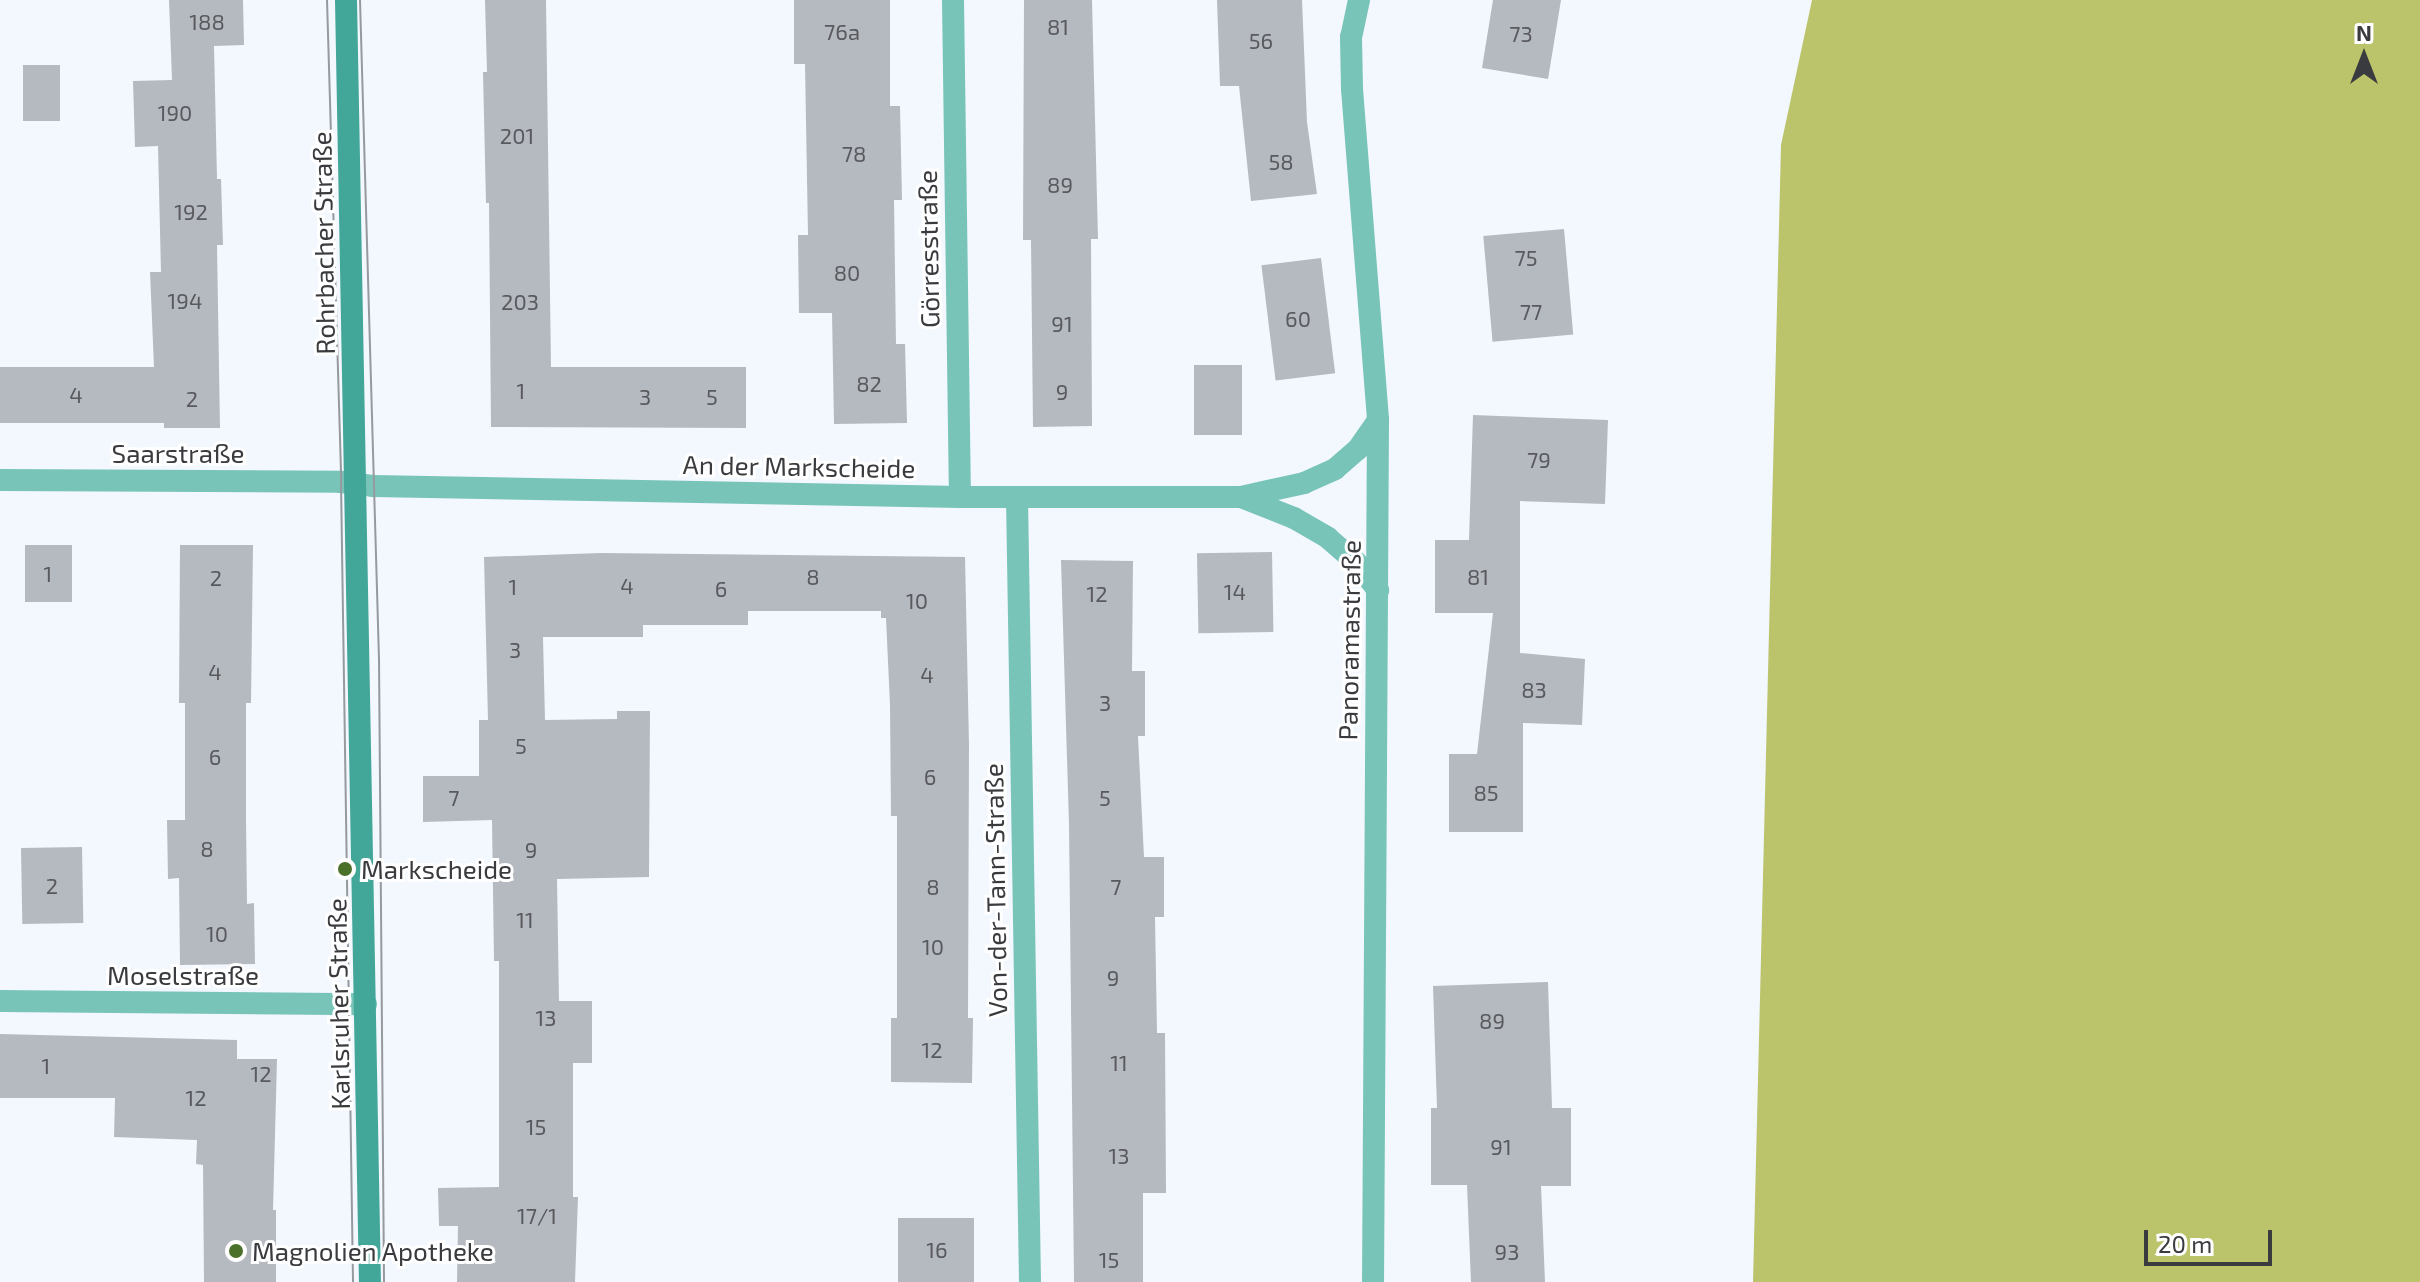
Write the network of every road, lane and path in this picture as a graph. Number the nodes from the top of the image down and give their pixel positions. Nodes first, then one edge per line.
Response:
1 (346, 0) edge
2 (953, 0) edge
3 (1359, 0) edge
4 (1378, 420) junction
5 (0, 480) edge
6 (356, 484) junction
7 (960, 497) junction
8 (1241, 497) junction
9 (1017, 498) junction
10 (1378, 590) junction
11 (0, 1001) edge
12 (366, 1004) junction
13 (370, 1282) edge
14 (1030, 1282) edge
15 (1373, 1282) edge

1 - 6 main road, Rohrbacher Straße
2 - 7 street, Görresstraße
3 - 4 street, Panoramastraße
4 - 8 street, An der Markscheide
4 - 10 street, Panoramastraße
5 - 6 street, Saarstraße
6 - 7 street, An der Markscheide
6 - 12 main road, Karlsruher Straße
7 - 9 street, An der Markscheide
8 - 9 street, An der Markscheide
8 - 10 street, An der Markscheide
9 - 14 street, Von-der-Tann-Straße
10 - 15 street, Panoramastraße
11 - 12 street, Moselstraße
12 - 13 main road, Karlsruher Straße

